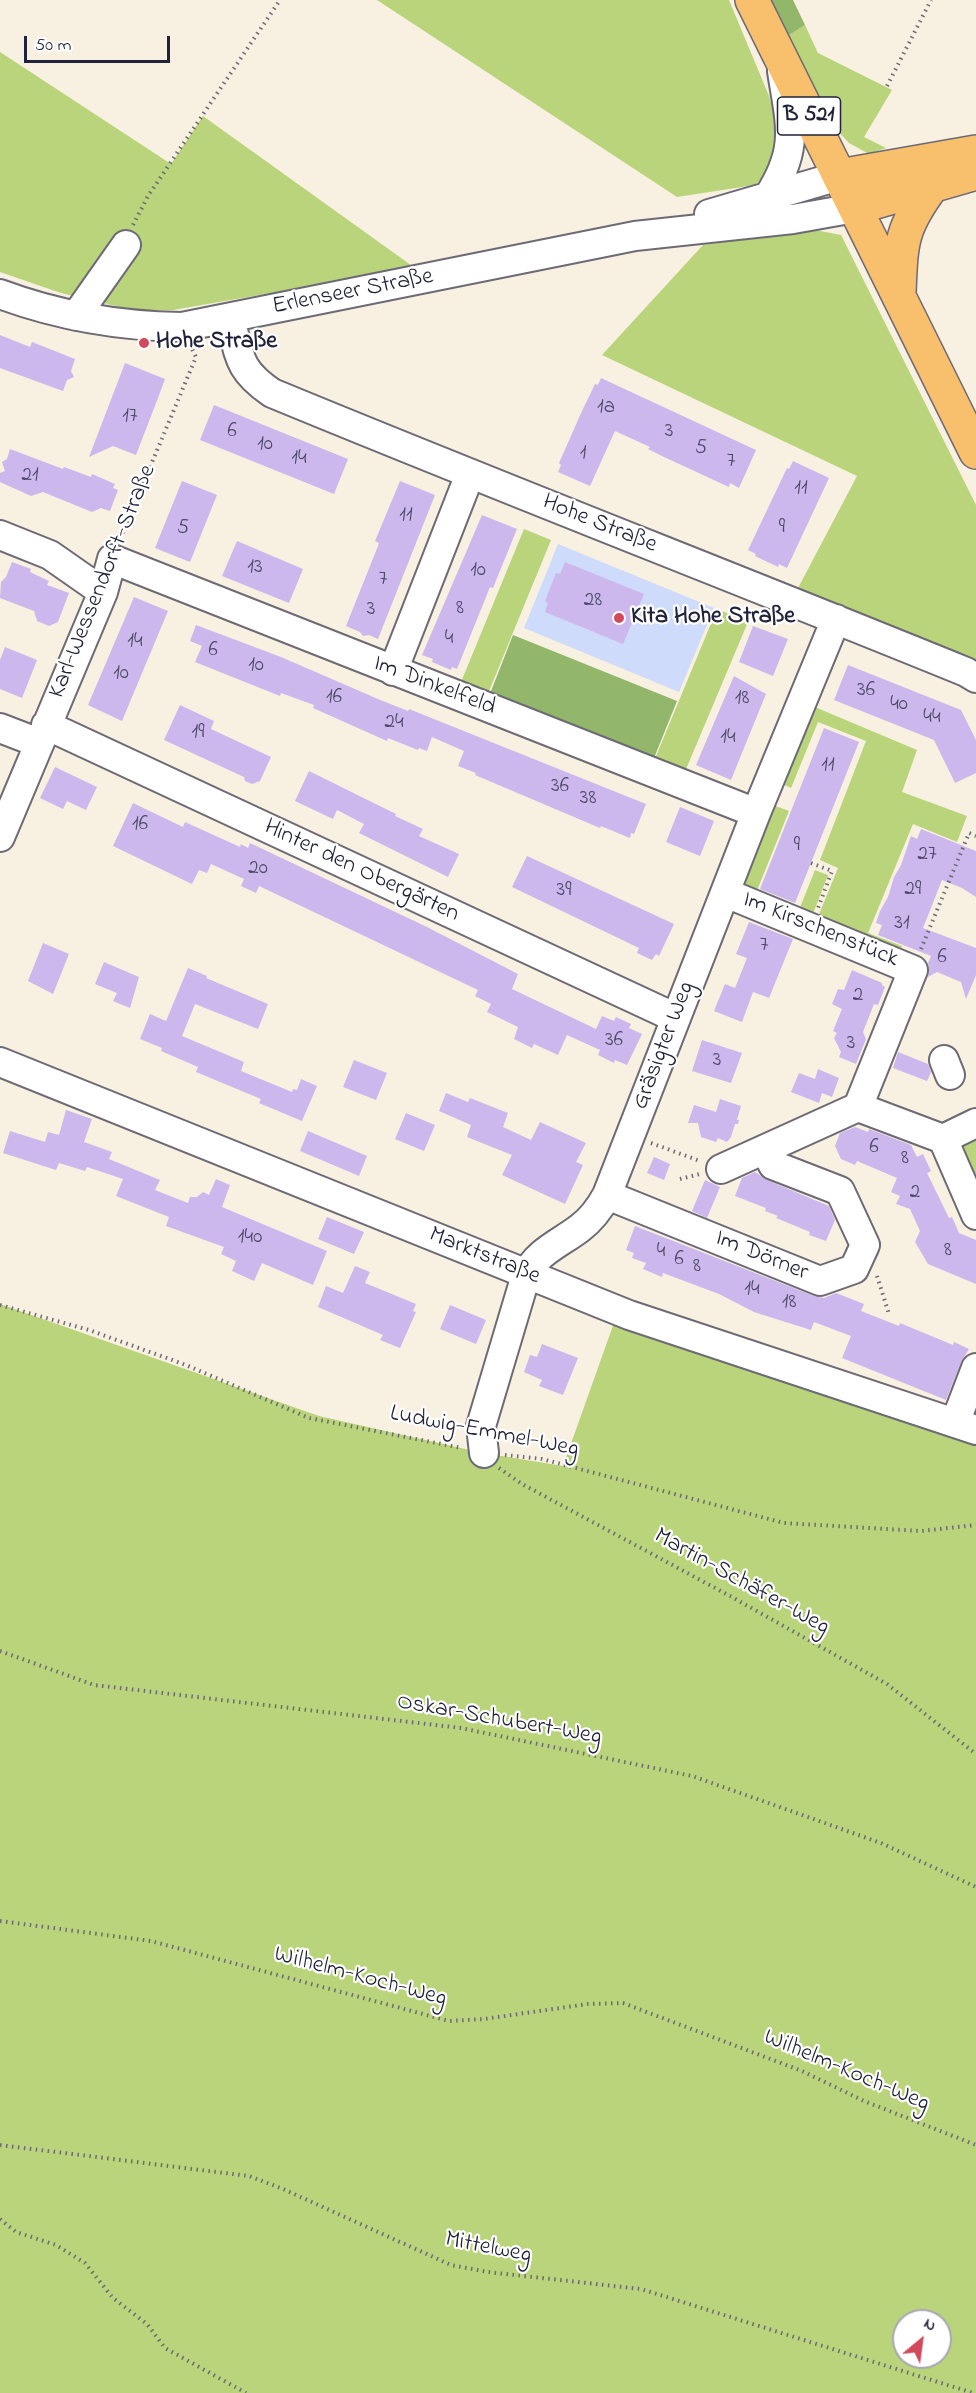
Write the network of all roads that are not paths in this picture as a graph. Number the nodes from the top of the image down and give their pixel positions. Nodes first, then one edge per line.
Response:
1 (752, 0) edge
2 (779, 57) junction
3 (976, 152) edge
4 (976, 173) edge
5 (839, 176) junction
6 (932, 186) junction
7 (768, 197) junction
8 (855, 208) junction
9 (635, 236) junction
10 (126, 245) road end
11 (0, 294) edge
12 (899, 298) junction
13 (76, 316) junction
14 (230, 318) junction
15 (976, 452) edge
16 (470, 474) junction
17 (0, 536) edge
18 (112, 559) joint
19 (103, 592) junction
20 (836, 619) junction
21 (393, 671) junction
22 (976, 678) edge
23 (0, 728) edge
24 (42, 734) junction
25 (756, 813) junction
26 (0, 837) edge
27 (726, 893) junction
28 (676, 1018) junction
29 (0, 1062) edge
30 (858, 1107) junction
31 (976, 1124) edge
32 (943, 1139) junction
33 (765, 1149) junction
34 (721, 1169) road end
35 (607, 1194) junction
36 (976, 1215) edge
37 (526, 1275) junction
38 (976, 1368) edge
39 (965, 1427) edge
40 (483, 1453) road end

1 - 2 main road, B 521
2 - 5 main road, B 521
2 - 7 street
3 - 5 main road
4 - 6 main road
5 - 7 street, Erlenseer Straße
5 - 8 main road, B 521
6 - 8 main road
6 - 12 main road
7 - 9 street, Erlenseer Straße
8 - 9 street, Erlenseer Straße
8 - 12 main road
9 - 14 street, Erlenseer Straße
10 - 13 street
11 - 13 street, Erlenseer Straße
12 - 15 main road
13 - 14 street, Erlenseer Straße
14 - 16 street, Hohe Straße
16 - 20 street, Hohe Straße
16 - 21 street
17 - 19 street
18 - 19 street, Karl-Wessendorft-Straße
18 - 21 street, Im Dinkelfeld
19 - 24 street, Karl-Wessendorft-Straße
20 - 22 street, Hohe Straße
20 - 25 street, Gräsigter Weg
21 - 25 street, Im Dinkelfeld
23 - 24 street, Hinter den Obergärten
24 - 26 street, Karl-Wessendorft-Straße
24 - 28 street, Hinter den Obergärten
25 - 27 street, Gräsigter Weg
27 - 28 street, Gräsigter Weg
27 - 30 street, Im Kirschenstück
28 - 35 street, Gräsigter Weg
29 - 37 street, Marktstraße
30 - 32 street
30 - 33 street
31 - 32 street
32 - 36 street
33 - 34 street
33 - 35 street, Im Dörner
35 - 37 street, Gräsigter Weg
37 - 39 street, Marktstraße
37 - 40 street, Gräsigter Weg
38 - 39 street

